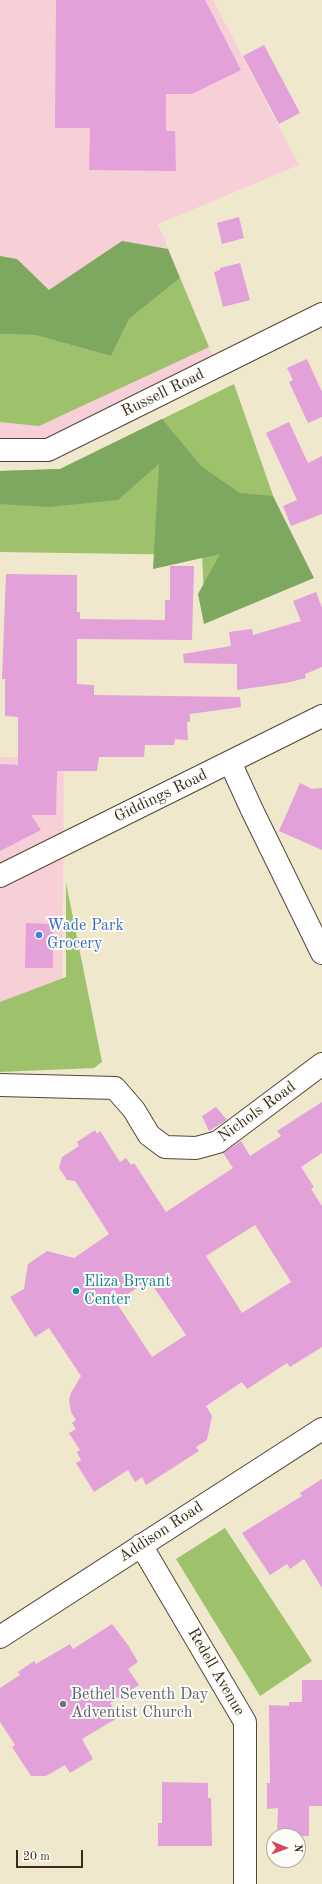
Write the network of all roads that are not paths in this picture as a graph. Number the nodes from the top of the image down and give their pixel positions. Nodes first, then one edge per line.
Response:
1 (322, 314) edge
2 (0, 450) edge
3 (322, 716) edge
4 (230, 762) junction
5 (0, 876) edge
6 (322, 953) edge
7 (322, 1064) edge
8 (0, 1085) edge
9 (322, 1429) edge
10 (141, 1544) junction
11 (0, 1637) edge
12 (245, 1884) edge

1 - 2 street, Russell Road
3 - 4 street, Giddings Road
4 - 5 street, Giddings Road
4 - 6 street
7 - 8 street, Nichols Road
9 - 10 street, Addison Road
10 - 11 street, Addison Road
10 - 12 street, Redell Avenue

